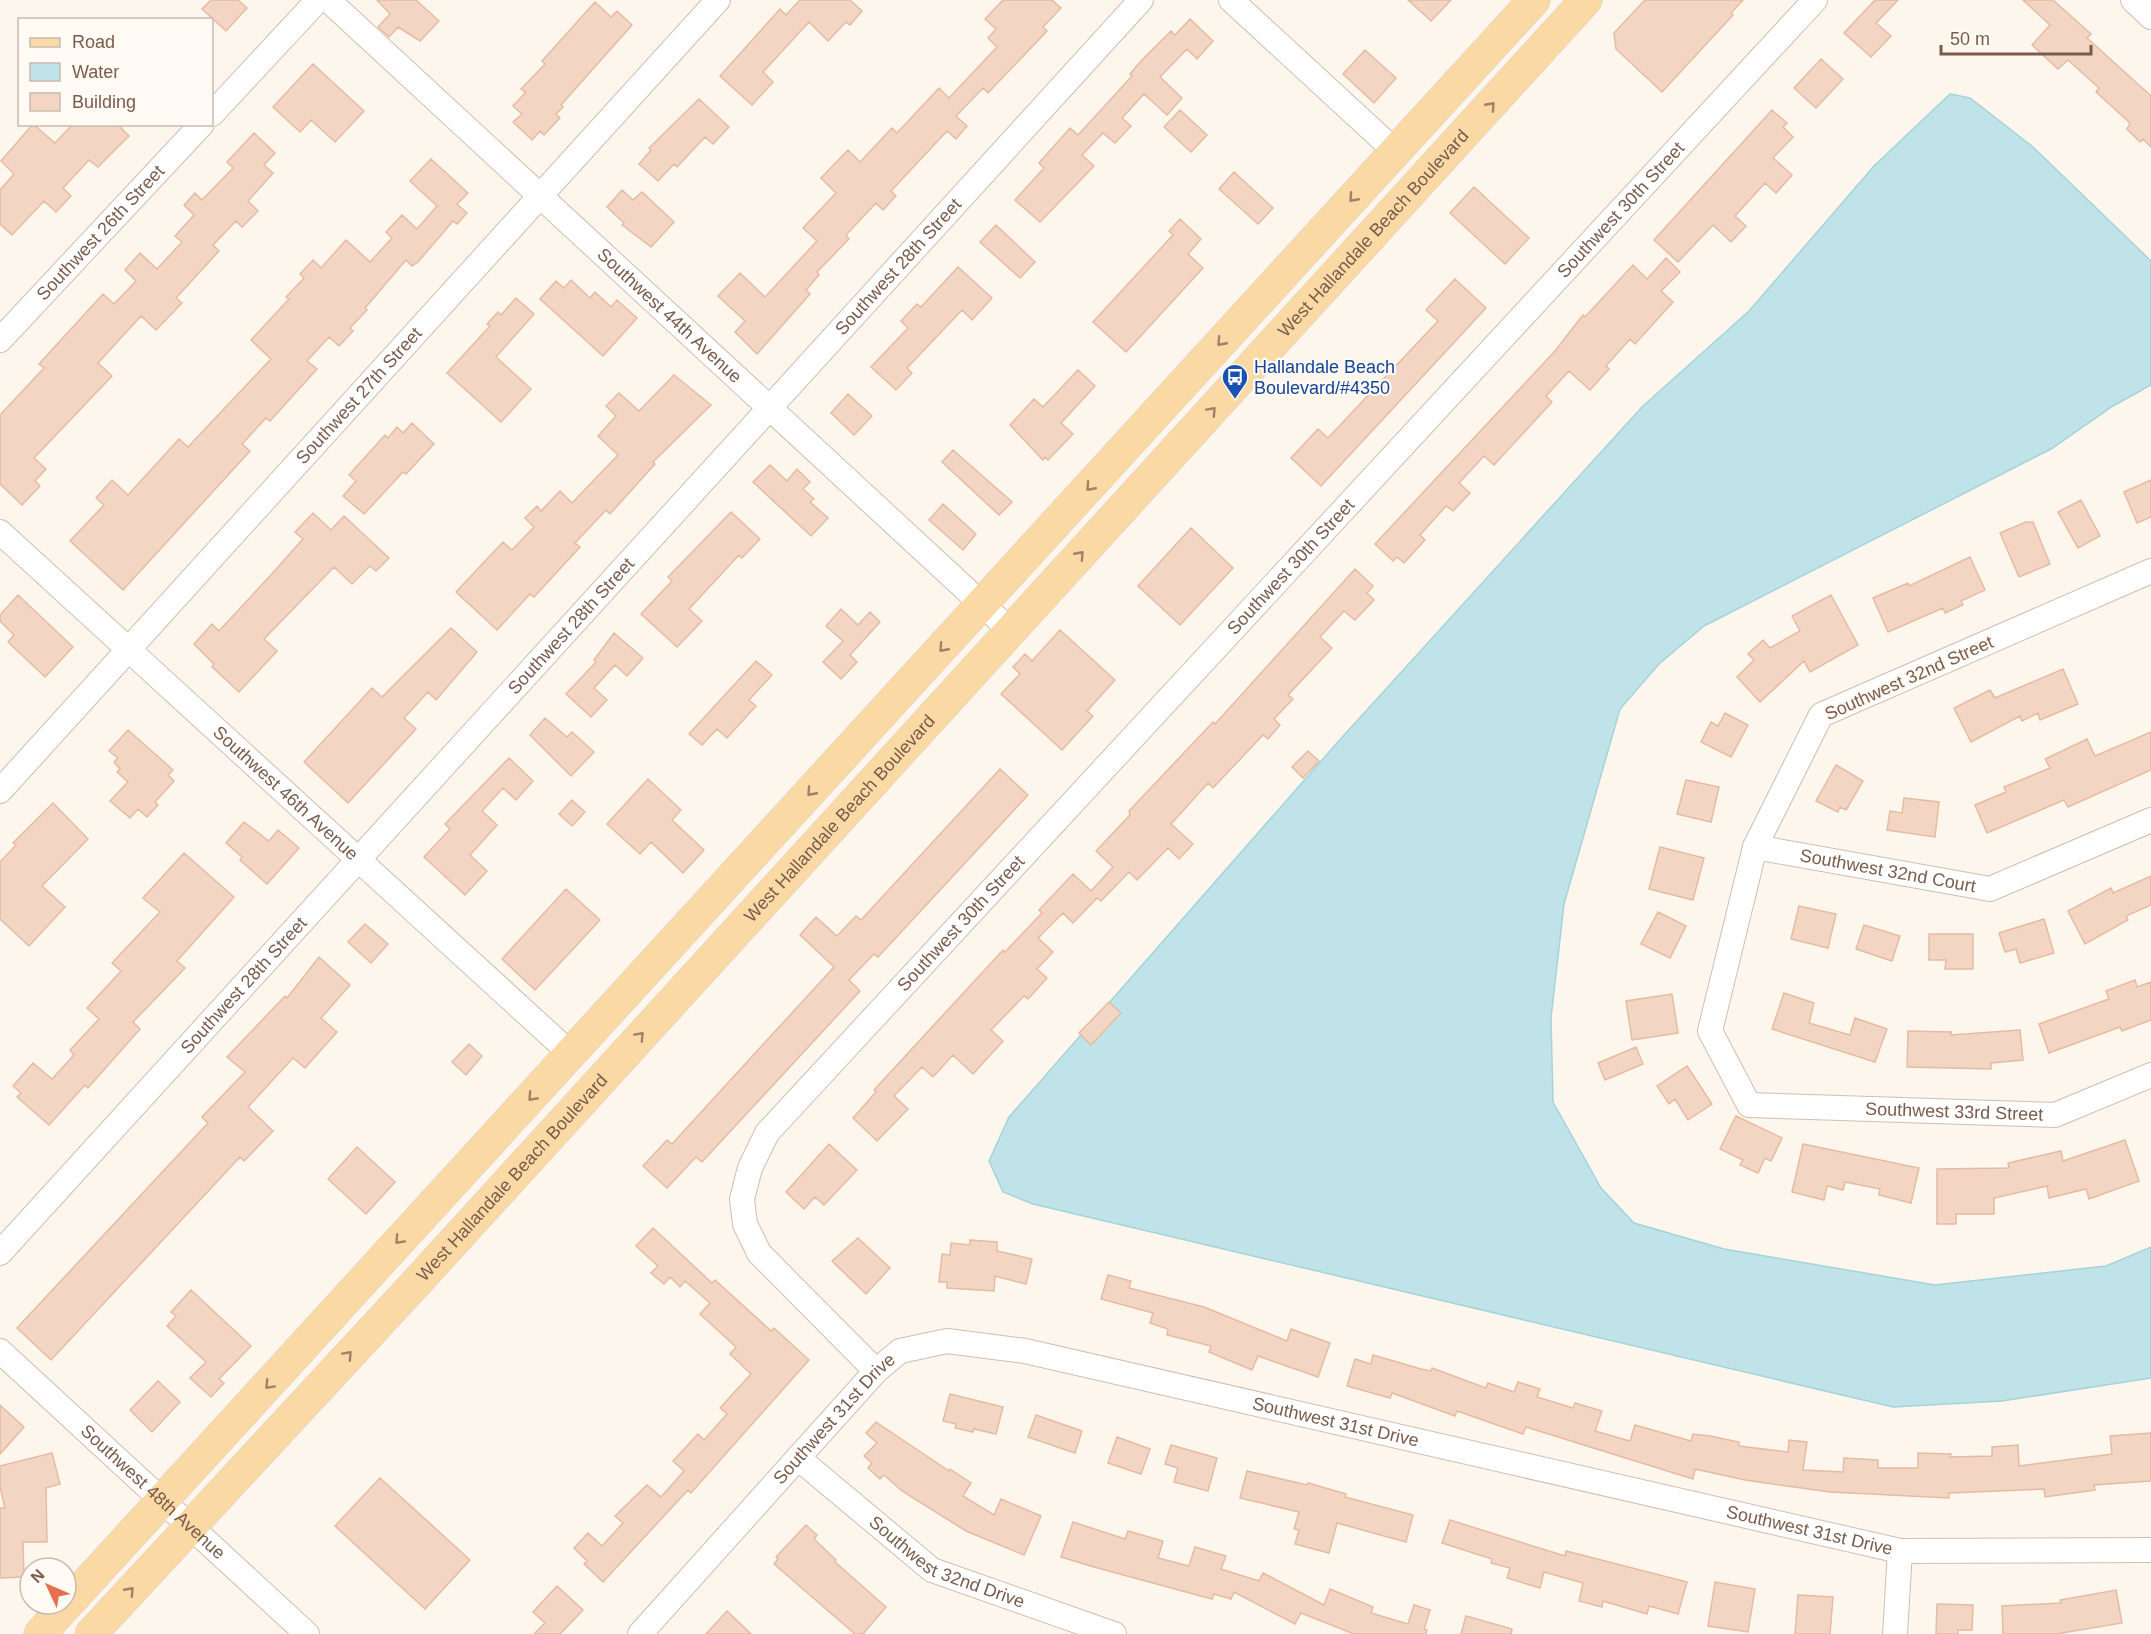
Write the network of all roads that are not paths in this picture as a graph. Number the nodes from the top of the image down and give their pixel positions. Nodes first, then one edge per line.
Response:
1 (318, 0) edge
2 (328, 0) edge
3 (718, 0) edge
4 (1142, 0) edge
5 (1231, 0) edge
6 (1586, 0) edge
7 (1815, 0) edge
8 (2133, 0) edge
9 (1532, 2) edge
10 (2151, 16) edge
11 (213, 113) edge
12 (200, 126) edge
13 (1395, 152) junction
14 (539, 196) junction
15 (1404, 201) junction
16 (1352, 258) junction
17 (0, 340) edge
18 (770, 408) junction
19 (0, 532) edge
20 (2151, 571) edge
21 (982, 605) junction
22 (1011, 631) junction
23 (128, 649) junction
24 (0, 791) edge
25 (2151, 820) edge
26 (1755, 847) junction
27 (358, 859) junction
28 (706, 907) junction
29 (572, 1054) junction
30 (2151, 1075) edge
31 (603, 1076) junction
32 (1749, 1105) joint
33 (446, 1250) junction
34 (0, 1253) edge
35 (0, 1351) edge
36 (876, 1371) junction
37 (798, 1458) junction
38 (162, 1502) junction
39 (189, 1525) junction
40 (2151, 1550) edge
41 (1900, 1551) junction
42 (642, 1633) edge
43 (40, 1634) edge
44 (90, 1634) edge
45 (307, 1634) edge
46 (1114, 1634) edge
47 (1895, 1634) edge

1 - 11 street
2 - 14 street, Southwest 44th Avenue
3 - 14 street, Southwest 27th Street
4 - 18 street, Southwest 28th Street
5 - 13 street
15 -> 6 main road, West Hallandale Beach Boulevard
7 - 36 street, Southwest 30th Street
8 - 10 street
9 - 13 main road, West Hallandale Beach Boulevard
9 - 15 main road
12 - 17 street, Southwest 26th Street
13 - 16 main road
13 -> 21 main road, West Hallandale Beach Boulevard
14 - 18 street, Southwest 44th Avenue
14 - 23 street, Southwest 27th Street
15 - 16 main road, West Hallandale Beach Boulevard
22 -> 16 main road, West Hallandale Beach Boulevard
18 - 21 street, Southwest 44th Avenue
18 - 27 street, Southwest 28th Street
19 - 23 street, Southwest 46th Avenue
20 - 26 street, Southwest 32nd Street
21 - 22 street, Southwest 44th Avenue
21 -> 28 main road, West Hallandale Beach Boulevard
31 -> 22 main road, West Hallandale Beach Boulevard
23 - 24 street, Southwest 27th Street
23 - 27 street, Southwest 46th Avenue
25 - 26 street, Southwest 32nd Court
26 - 32 street, Southwest 32nd Street
27 - 29 street, Southwest 46th Avenue
27 - 34 street, Southwest 28th Street
28 - 29 main road, West Hallandale Beach Boulevard
28 - 31 main road
29 - 33 main road
29 -> 38 main road, West Hallandale Beach Boulevard
30 - 32 street, Southwest 33rd Street
31 - 33 main road, West Hallandale Beach Boulevard
39 -> 33 main road, West Hallandale Beach Boulevard
35 - 38 street, Southwest 48th Avenue
36 - 37 street, Southwest 31st Drive
36 - 41 street, Southwest 31st Drive
37 - 42 street, Southwest 31st Drive
37 - 46 street, Southwest 32nd Drive
38 - 39 street, Southwest 48th Avenue
38 - 43 main road, West Hallandale Beach Boulevard
44 -> 39 main road, West Hallandale Beach Boulevard
39 - 45 street, Southwest 48th Avenue
40 - 41 street, Southwest 31st Drive
41 - 47 street

